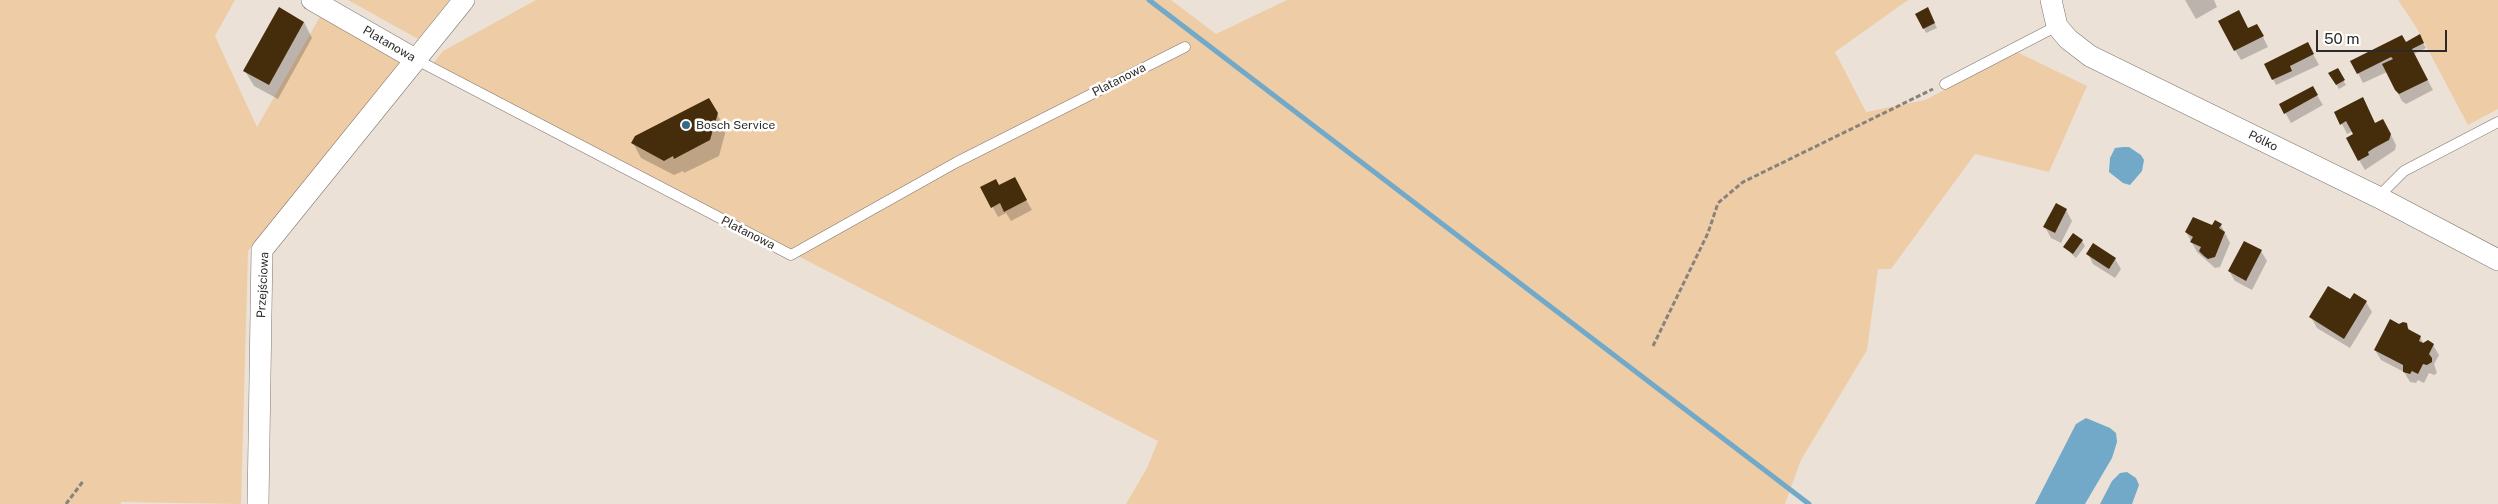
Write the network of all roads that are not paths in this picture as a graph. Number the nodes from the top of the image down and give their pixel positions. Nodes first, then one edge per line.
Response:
1 (312, 0) edge
2 (464, 0) edge
3 (2051, 0) edge
4 (2057, 26) junction
5 (1185, 47) dead end
6 (415, 59) junction
7 (1945, 84) road end
8 (2498, 122) edge
9 (2378, 197) junction
10 (2498, 260) edge
11 (258, 504) edge

1 - 6 street, Platanowa
2 - 6 street, Przejściowa
3 - 4 street
4 - 7 lane
4 - 9 street, Pólko
5 - 6 lane, Platanowa
6 - 11 street, Przejściowa
8 - 9 lane
9 - 10 street, Pólko

